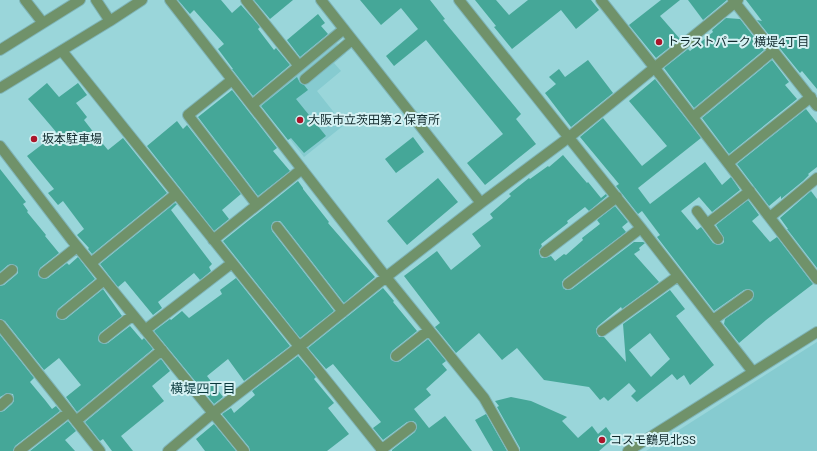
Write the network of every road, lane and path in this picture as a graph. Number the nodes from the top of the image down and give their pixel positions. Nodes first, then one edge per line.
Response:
1 (25, 0) edge
2 (80, 0) edge
3 (96, 0) edge
4 (142, 0) edge
5 (170, 0) edge
6 (246, 0) edge
7 (321, 0) edge
8 (459, 0) edge
9 (601, 0) edge
10 (736, 1) edge
11 (110, 21) junction
12 (44, 23) junction
13 (344, 29) junction
14 (352, 40) junction
15 (0, 50) edge
16 (62, 51) junction
17 (773, 51) junction
18 (299, 66) junction
19 (655, 68) junction
20 (305, 79) dead end
21 (232, 80) junction
22 (0, 88) edge
23 (810, 98) junction
24 (252, 105) junction
25 (817, 106) edge
26 (693, 117) junction
27 (568, 138) junction
28 (0, 146) edge
29 (728, 163) junction
30 (302, 169) junction
31 (817, 178) edge
32 (750, 191) junction
33 (176, 194) junction
34 (616, 198) junction
35 (481, 203) junction
36 (257, 205) junction
37 (697, 210) dead end
38 (770, 217) junction
39 (707, 224) junction
40 (277, 227) dead end
41 (641, 228) junction
42 (718, 239) dead end
43 (213, 240) junction
44 (78, 247) junction
45 (545, 252) dead end
46 (91, 263) junction
47 (232, 263) junction
48 (12, 270) dead end
49 (44, 273) dead end
50 (678, 276) junction
51 (386, 277) junction
52 (817, 279) edge
53 (0, 280) edge
54 (104, 280) junction
55 (568, 284) dead end
56 (748, 295) dead end
57 (343, 312) junction
58 (62, 314) dead end
59 (133, 315) junction
60 (713, 320) junction
61 (0, 325) edge
62 (145, 330) junction
63 (429, 330) junction
64 (602, 331) dead end
65 (817, 332) edge
66 (104, 338) dead end
67 (299, 347) junction
68 (162, 350) junction
69 (396, 356) dead end
70 (753, 372) junction
71 (213, 413) junction
72 (73, 416) junction
73 (411, 427) dead end
74 (382, 450) edge
75 (18, 451) edge
76 (100, 451) edge
77 (168, 451) edge
78 (244, 451) edge
79 (514, 451) edge
80 (628, 451) edge

1 - 12 street
2 - 12 street
3 - 11 street
4 - 11 street
5 - 21 street
6 - 18 street
7 - 13 street
8 - 27 street
9 - 19 street
10 - 17 street
10 - 19 street
11 - 16 street
12 - 15 street
13 - 14 street
13 - 18 street
14 - 20 street
14 - 35 street
16 - 22 street
16 - 33 street
17 - 23 street
17 - 26 street
18 - 24 street
19 - 26 street
19 - 27 street
21 - 24 street
21 - 36 street
23 - 25 street
23 - 29 street
24 - 30 street
26 - 29 street
27 - 34 street
27 - 35 street
28 - 44 street
29 - 32 street
30 - 36 street
30 - 51 street
31 - 38 street
32 - 38 street
32 - 39 street
33 - 43 street
33 - 46 street
34 - 41 street
34 - 45 street
35 - 51 street
36 - 43 street
37 - 39 street
38 - 52 street
39 - 42 street
40 - 57 street
41 - 50 street
41 - 55 street
43 - 47 street
44 - 46 street
44 - 49 street
46 - 54 street
47 - 62 street
47 - 67 street
48 - 53 street
50 - 60 street
50 - 64 street
51 - 57 street
51 - 63 street
54 - 58 street
54 - 59 street
56 - 60 street
57 - 67 street
59 - 62 street
59 - 66 street
60 - 70 street
61 - 72 street
62 - 68 street
63 - 69 street
63 - 79 street
65 - 70 street
67 - 71 street
67 - 74 street
68 - 71 street
68 - 72 street
70 - 80 street
71 - 77 street
71 - 78 street
72 - 75 street
72 - 76 street
73 - 74 street

